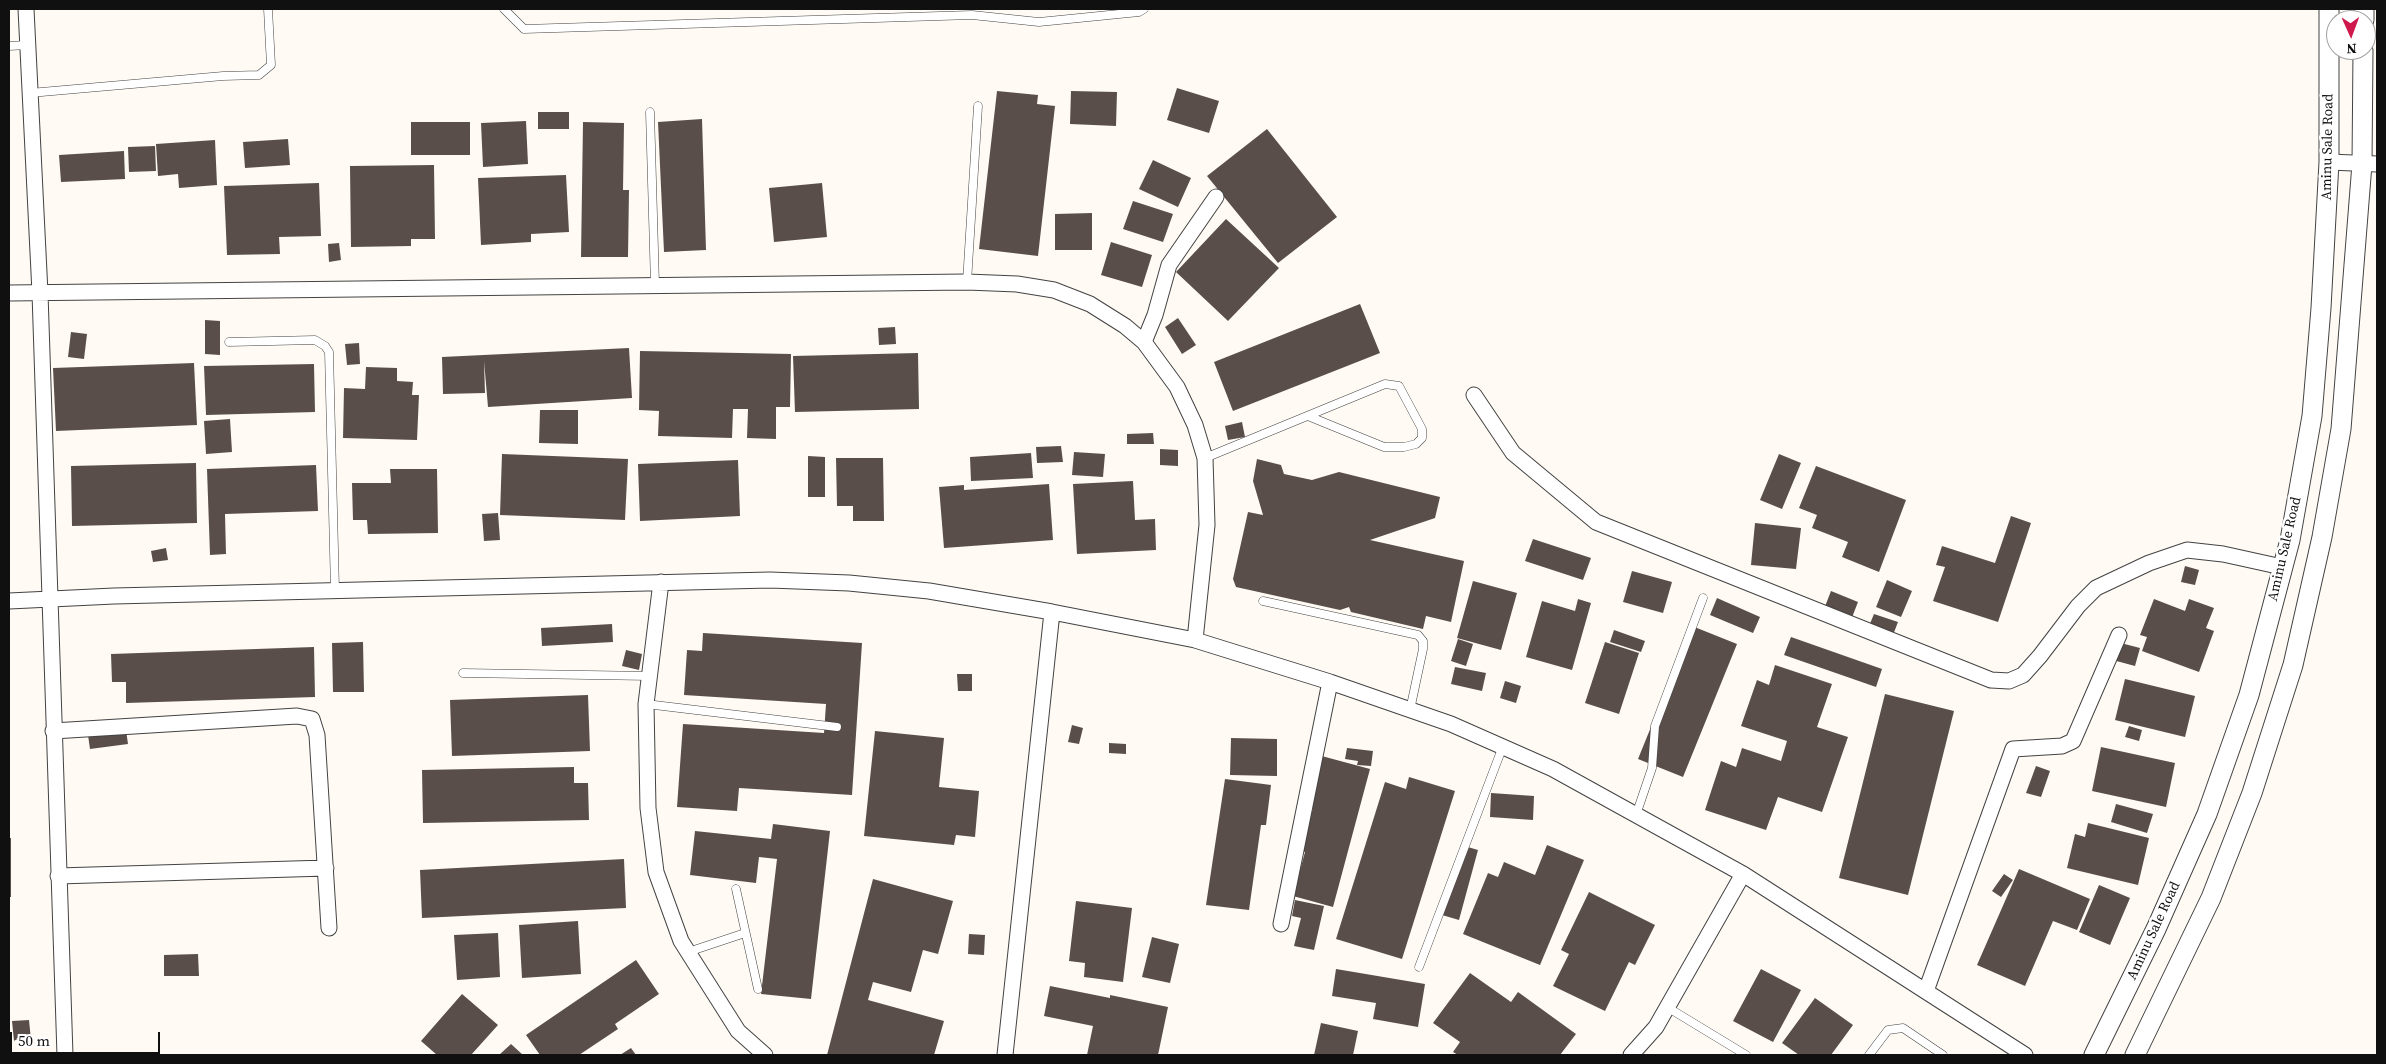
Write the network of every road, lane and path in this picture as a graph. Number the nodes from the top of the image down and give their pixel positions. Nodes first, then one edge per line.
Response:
1 (26, 9) edge
2 (268, 9) edge
3 (504, 9) edge
4 (1144, 9) edge
5 (910, 13) edge
6 (27, 45) junction
7 (9, 46) edge
8 (2329, 60) edge
9 (2364, 60) edge
10 (30, 93) junction
11 (978, 106) dead end
12 (650, 112) dead end
13 (2329, 162) junction
14 (2370, 164) edge
15 (1216, 197) dead end
16 (967, 282) junction
17 (655, 285) junction
18 (9, 293) edge
19 (40, 293) junction
20 (229, 342) dead end
21 (1144, 342) junction
22 (1474, 395) dead end
23 (1308, 416) junction
24 (1205, 458) junction
25 (2282, 567) junction
26 (661, 582) junction
27 (336, 590) junction
28 (51, 598) junction
29 (1703, 598) dead end
30 (9, 601) edge
31 (1263, 601) dead end
32 (1052, 612) junction
33 (2118, 635) dead end
34 (1195, 640) junction
35 (463, 673) dead end
36 (650, 676) junction
37 (1330, 682) junction
38 (646, 704) junction
39 (1410, 710) junction
40 (837, 727) dead end
41 (53, 731) junction
42 (1503, 746) junction
43 (1636, 815) junction
44 (326, 868) junction
45 (1743, 874) junction
46 (58, 876) junction
47 (736, 889) dead end
48 (1281, 924) dead end
49 (329, 928) dead end
50 (745, 933) junction
51 (688, 952) junction
52 (1419, 967) dead end
53 (758, 989) dead end
54 (1926, 991) junction
55 (1667, 1007) junction
56 (2018, 1053) edge
57 (65, 1055) edge
58 (765, 1055) edge
59 (1005, 1055) edge
60 (1631, 1055) edge
61 (1746, 1055) edge
62 (1869, 1055) edge
63 (1943, 1055) edge
64 (2094, 1055) edge
65 (2134, 1055) edge

1 - 6 street
2 - 10 lane
3 - 5 lane
4 - 5 lane
6 - 7 lane
6 - 10 street
8 - 13 street, Aminu Sale Road
9 - 14 street
10 - 19 street
11 - 16 lane
12 - 17 lane
13 - 14 street
13 - 25 street, Aminu Sale Road
14 - 65 street
15 - 21 street
16 - 17 street
16 - 21 street
17 - 19 street
18 - 19 street
19 - 28 street
20 - 27 lane
21 - 24 street
22 - 25 street
23 - 23 lane
23 - 24 lane
24 - 34 street
25 - 64 street, Aminu Sale Road
26 - 27 street
26 - 32 street
26 - 36 street
27 - 28 street
28 - 30 street
28 - 41 street
29 - 43 lane
31 - 39 lane
32 - 34 street
32 - 59 street
33 - 54 street
34 - 37 street
35 - 36 lane
36 - 38 street
37 - 39 street
37 - 48 street
38 - 40 lane
38 - 51 street
39 - 42 street
41 - 44 street
41 - 46 street
42 - 43 street
42 - 52 lane
43 - 45 street
44 - 46 street
44 - 49 street
45 - 54 street
45 - 55 street
46 - 57 street
47 - 50 lane
50 - 51 lane
50 - 53 lane
51 - 58 street
54 - 56 street
55 - 60 street
55 - 61 lane
62 - 63 lane

